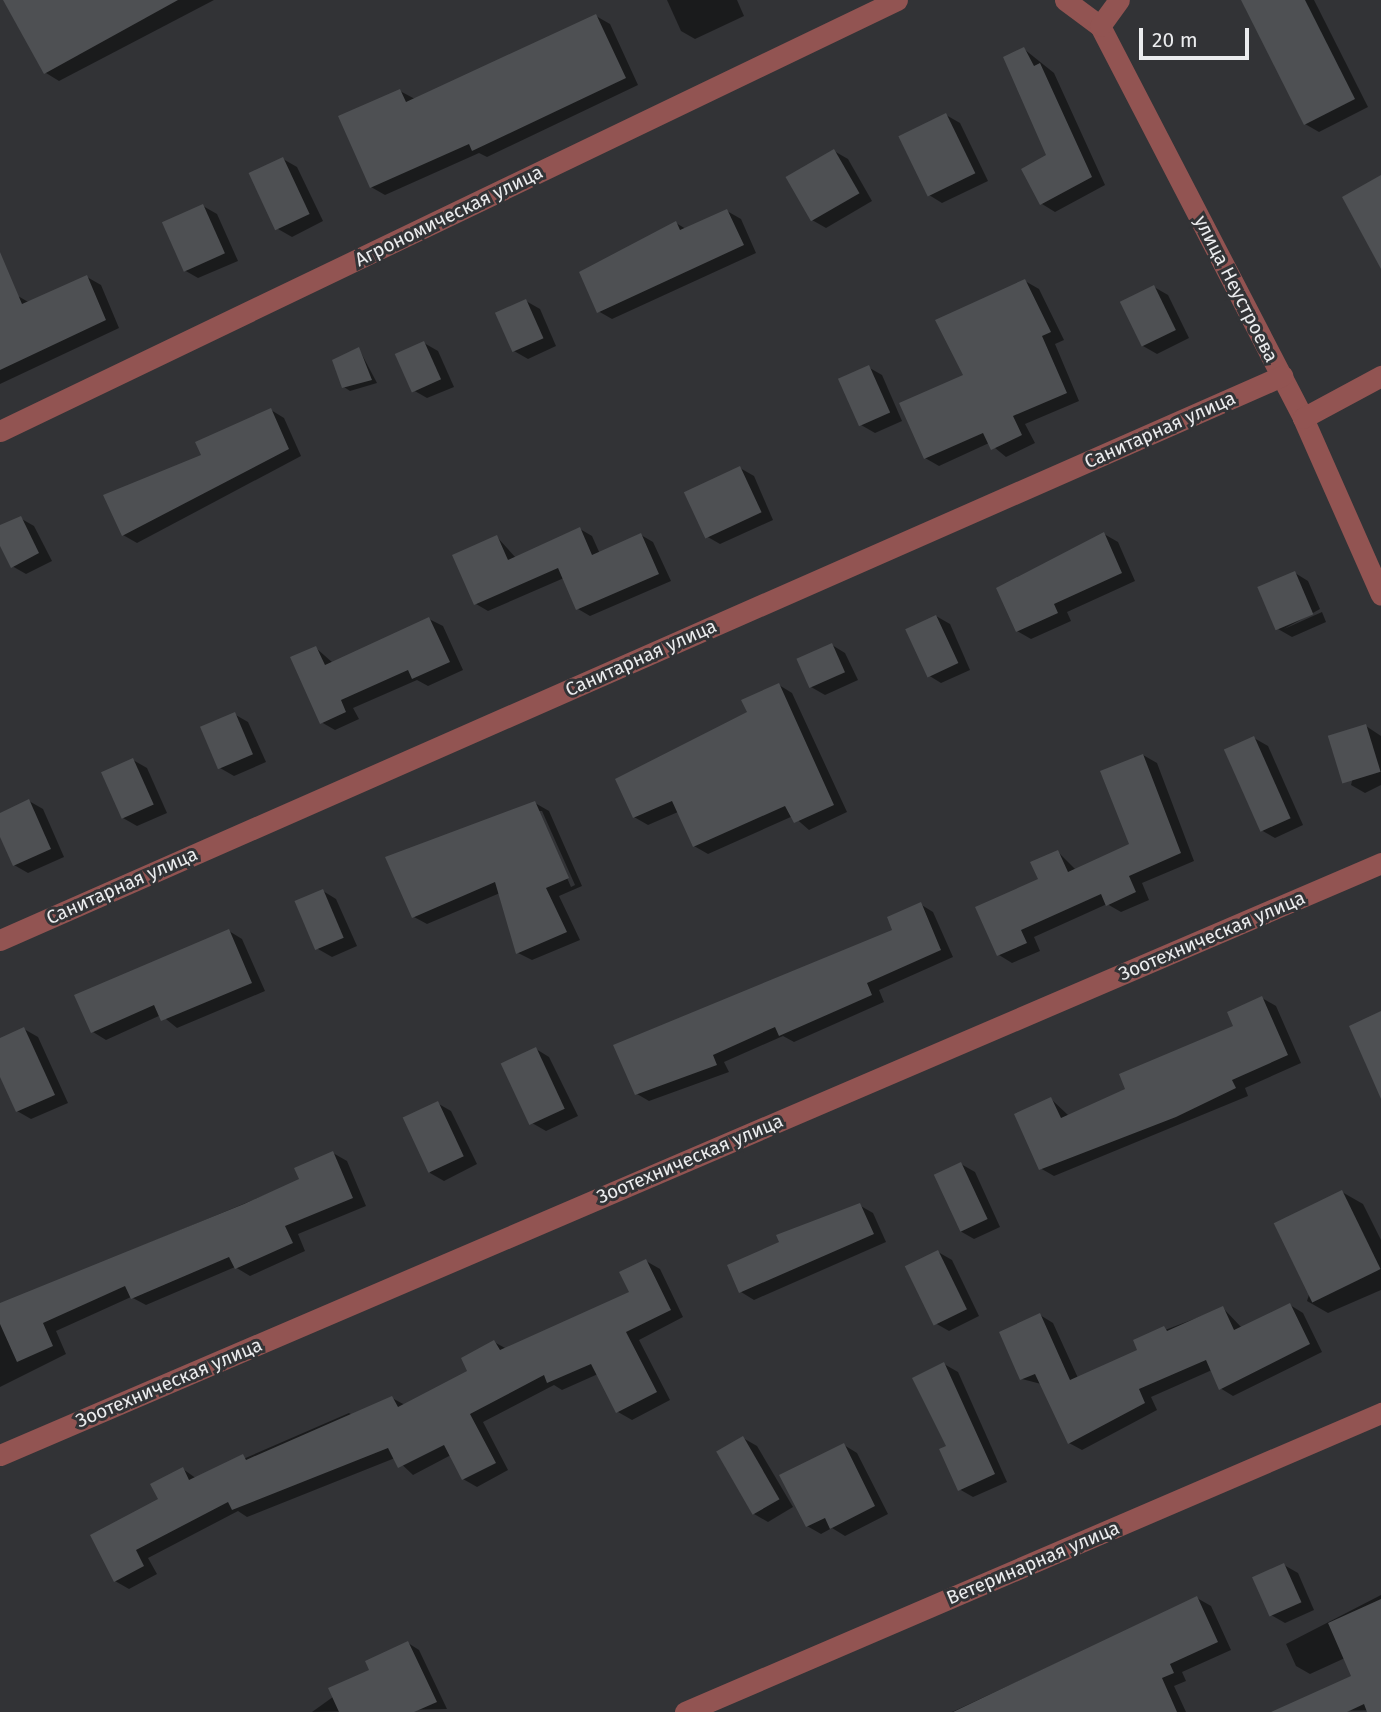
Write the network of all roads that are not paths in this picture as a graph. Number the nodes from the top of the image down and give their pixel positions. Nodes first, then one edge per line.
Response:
1 (897, 0) edge
2 (1065, 0) edge
3 (1119, 0) edge
4 (1100, 26) junction
5 (1282, 376) junction
6 (1381, 376) edge
7 (1303, 418) junction
8 (0, 431) edge
9 (1381, 595) edge
10 (1381, 863) edge
11 (0, 940) edge
12 (1381, 1413) edge
13 (0, 1455) edge
14 (685, 1712) edge

1 - 8 street, Агрономическая улица
2 - 4 street, улица Неустроева
3 - 4 street
4 - 5 street, улица Неустроева
5 - 7 street, улица Неустроева
5 - 11 street, Санитарная улица
6 - 7 street
7 - 9 street, улица Неустроева
10 - 13 street, Зоотехническая улица
12 - 14 street, Ветеринарная улица

